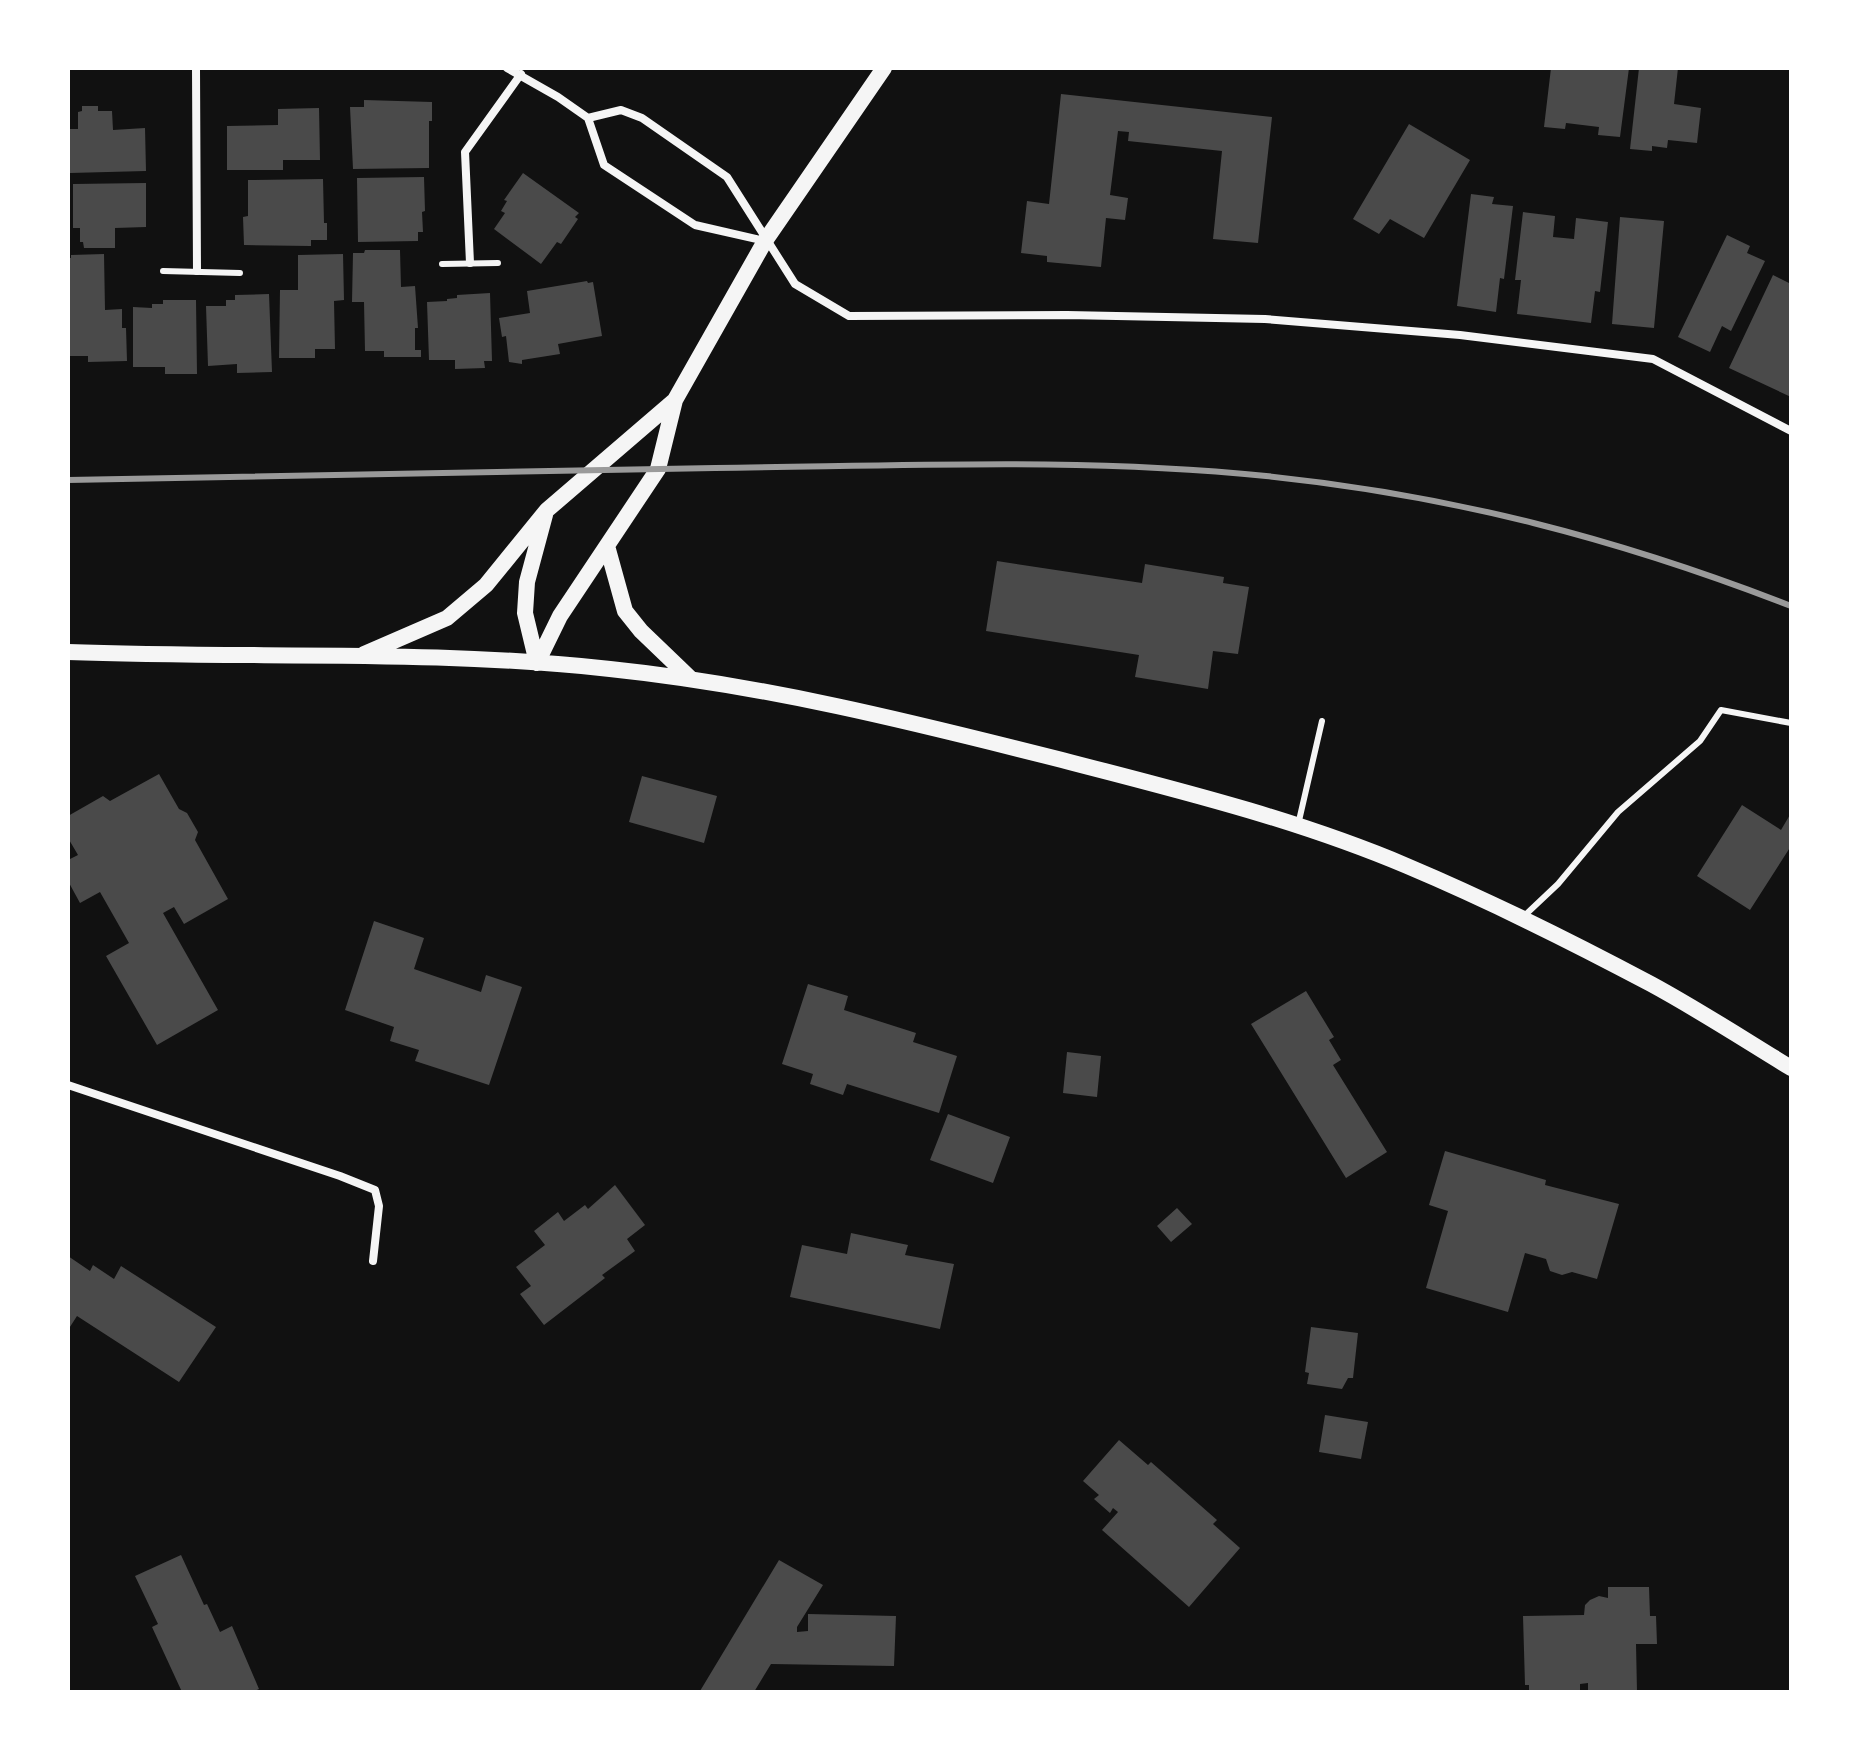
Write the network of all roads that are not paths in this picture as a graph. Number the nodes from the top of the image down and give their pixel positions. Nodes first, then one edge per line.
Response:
1 (196, 68) edge
2 (507, 68) edge
3 (884, 68) edge
4 (521, 74) junction
5 (588, 118) junction
6 (765, 241) junction
7 (470, 263) junction
8 (498, 263) dead end
9 (442, 264) dead end
10 (163, 271) dead end
11 (197, 271) junction
12 (240, 273) dead end
13 (675, 400) junction
14 (1791, 431) edge
15 (547, 510) junction
16 (607, 546) junction
17 (68, 652) edge
18 (359, 656) junction
19 (537, 663) junction
20 (691, 679) junction
21 (1322, 721) dead end
22 (1791, 723) edge
23 (1298, 825) junction
24 (1521, 919) junction
25 (1791, 1068) edge
26 (68, 1085) edge
27 (373, 1261) dead end

1 - 11 street
2 - 4 street
3 - 6 main road
4 - 5 street
4 - 7 street
5 - 6 street
5 - 6 street
6 - 13 main road
6 - 14 street
7 - 8 lane
7 - 9 lane
10 - 11 lane
11 - 12 lane
13 - 15 main road
13 - 16 main road
15 - 18 main road
15 - 19 main road
16 - 19 main road
16 - 20 main road
17 - 18 main road
18 - 19 main road
19 - 20 main road
20 - 23 main road
21 - 23 lane
22 - 24 lane
23 - 24 main road
24 - 25 main road
26 - 27 street

